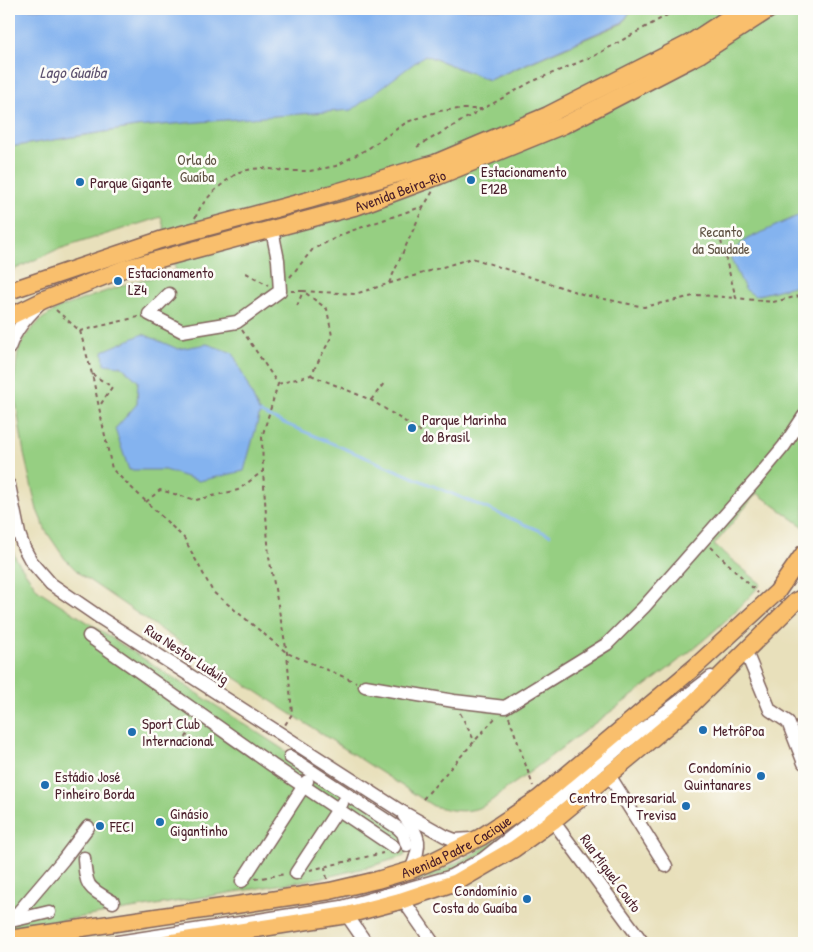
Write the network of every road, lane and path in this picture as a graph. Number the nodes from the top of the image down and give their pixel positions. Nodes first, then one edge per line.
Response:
1 (678, 9) edge
2 (742, 9) edge
3 (770, 9) edge
4 (483, 108) junction
5 (417, 146) dead end
6 (439, 176) junction
7 (424, 206) junction
8 (194, 220) dead end
9 (272, 230) junction
10 (734, 232) dead end
11 (62, 273) junction
12 (246, 273) dead end
13 (389, 284) junction
14 (303, 290) junction
15 (9, 291) edge
16 (280, 291) junction
17 (170, 294) dead end
18 (804, 296) edge
19 (736, 298) junction
20 (44, 300) junction
21 (9, 302) edge
22 (297, 306) dead end
23 (150, 314) junction
24 (9, 317) edge
25 (237, 322) junction
26 (80, 331) junction
27 (9, 348) edge
28 (92, 374) junction
29 (311, 376) junction
30 (385, 382) dead end
31 (278, 384) junction
32 (372, 400) junction
33 (99, 406) junction
34 (804, 416) edge
35 (442, 445) dead end
36 (262, 471) junction
37 (9, 485) edge
38 (146, 502) junction
39 (703, 540) junction
40 (804, 553) edge
41 (772, 597) junction
42 (802, 600) edge
43 (89, 636) dead end
44 (750, 648) junction
45 (287, 653) junction
46 (365, 686) joint
47 (454, 701) junction
48 (505, 707) junction
49 (191, 728) dead end
50 (280, 733) junction
51 (475, 742) junction
52 (625, 743) junction
53 (182, 745) dead end
54 (290, 757) dead end
55 (804, 763) edge
56 (312, 772) junction
57 (608, 775) junction
58 (303, 787) junction
59 (347, 795) junction
60 (423, 799) dead end
61 (338, 810) junction
62 (399, 810) junction
63 (545, 810) junction
64 (88, 827) dead end
65 (481, 837) junction
66 (407, 845) dead end
67 (394, 847) joint
68 (84, 858) dead end
69 (666, 866) dead end
70 (411, 870) junction
71 (296, 873) junction
72 (242, 881) joint
73 (332, 893) junction
74 (403, 900) junction
75 (113, 902) dead end
76 (344, 911) junction
77 (49, 912) dead end
78 (9, 939) edge
79 (26, 943) edge
80 (110, 943) edge
81 (166, 943) edge
82 (366, 943) edge
83 (433, 943) edge
84 (642, 943) edge

1 - 4 path
2 - 11 main road, Avenida Beira-Rio
3 - 6 main road, Avenida Beira-Rio
4 - 5 path
4 - 8 path
6 - 7 path
6 - 9 main road, Avenida Beira-Rio
7 - 13 path
7 - 16 path
9 - 16 street
9 - 20 main road, Avenida Beira-Rio
10 - 19 path
11 - 15 main road, Avenida Beira-Rio
11 - 21 main road
12 - 16 path
13 - 14 path
13 - 19 path
14 - 16 path
14 - 22 path
14 - 29 path
16 - 25 street
17 - 23 street
18 - 19 path
20 - 24 main road, Avenida Beira-Rio
20 - 26 path
20 - 27 street
23 - 25 street
23 - 26 path
25 - 31 path
26 - 28 path
28 - 33 path
28 - 33 path
29 - 31 path
29 - 32 path
30 - 32 path
31 - 36 path
32 - 35 path
33 - 38 path
34 - 39 street
36 - 38 path
36 - 45 path
37 - 50 street, Rua Nestor Ludwig
38 - 45 path
39 - 41 path
39 - 48 street
40 - 41 main road, Avenida Padre Cacique
41 - 52 street
41 - 63 main road, Avenida Padre Cacique
42 - 44 main road, Avenida Padre Cacique
43 - 58 street
44 - 52 street
44 - 55 street
44 - 57 main road, Avenida Padre Cacique
45 - 46 path
45 - 50 path
46 - 47 street
47 - 48 street
47 - 51 path
48 - 51 path
48 - 63 path
49 - 53 path
50 - 62 street, Rua Nestor Ludwig
51 - 60 path
52 - 63 street
54 - 56 street
56 - 58 street
56 - 59 street
57 - 63 main road, Avenida Padre Cacique
57 - 69 street
58 - 61 street
58 - 72 street
59 - 61 street
59 - 66 street
61 - 67 street
61 - 71 street
62 - 65 street, Rua Nestor Ludwig
62 - 70 street, Rua Nestor Ludwig
63 - 65 main road, Avenida Padre Cacique
63 - 73 street
63 - 74 main road, Avenida Padre Cacique
63 - 76 street
63 - 84 street, Rua Miguel Couto
64 - 77 street
65 - 70 main road, Avenida Padre Cacique
67 - 71 path
68 - 75 street
70 - 73 main road, Avenida Padre Cacique
71 - 72 path
73 - 76 street
73 - 78 main road, Avenida Padre Cacique
73 - 79 street
74 - 76 main road, Avenida Padre Cacique
74 - 83 street
76 - 80 street
76 - 81 main road, Avenida Padre Cacique
76 - 82 street

